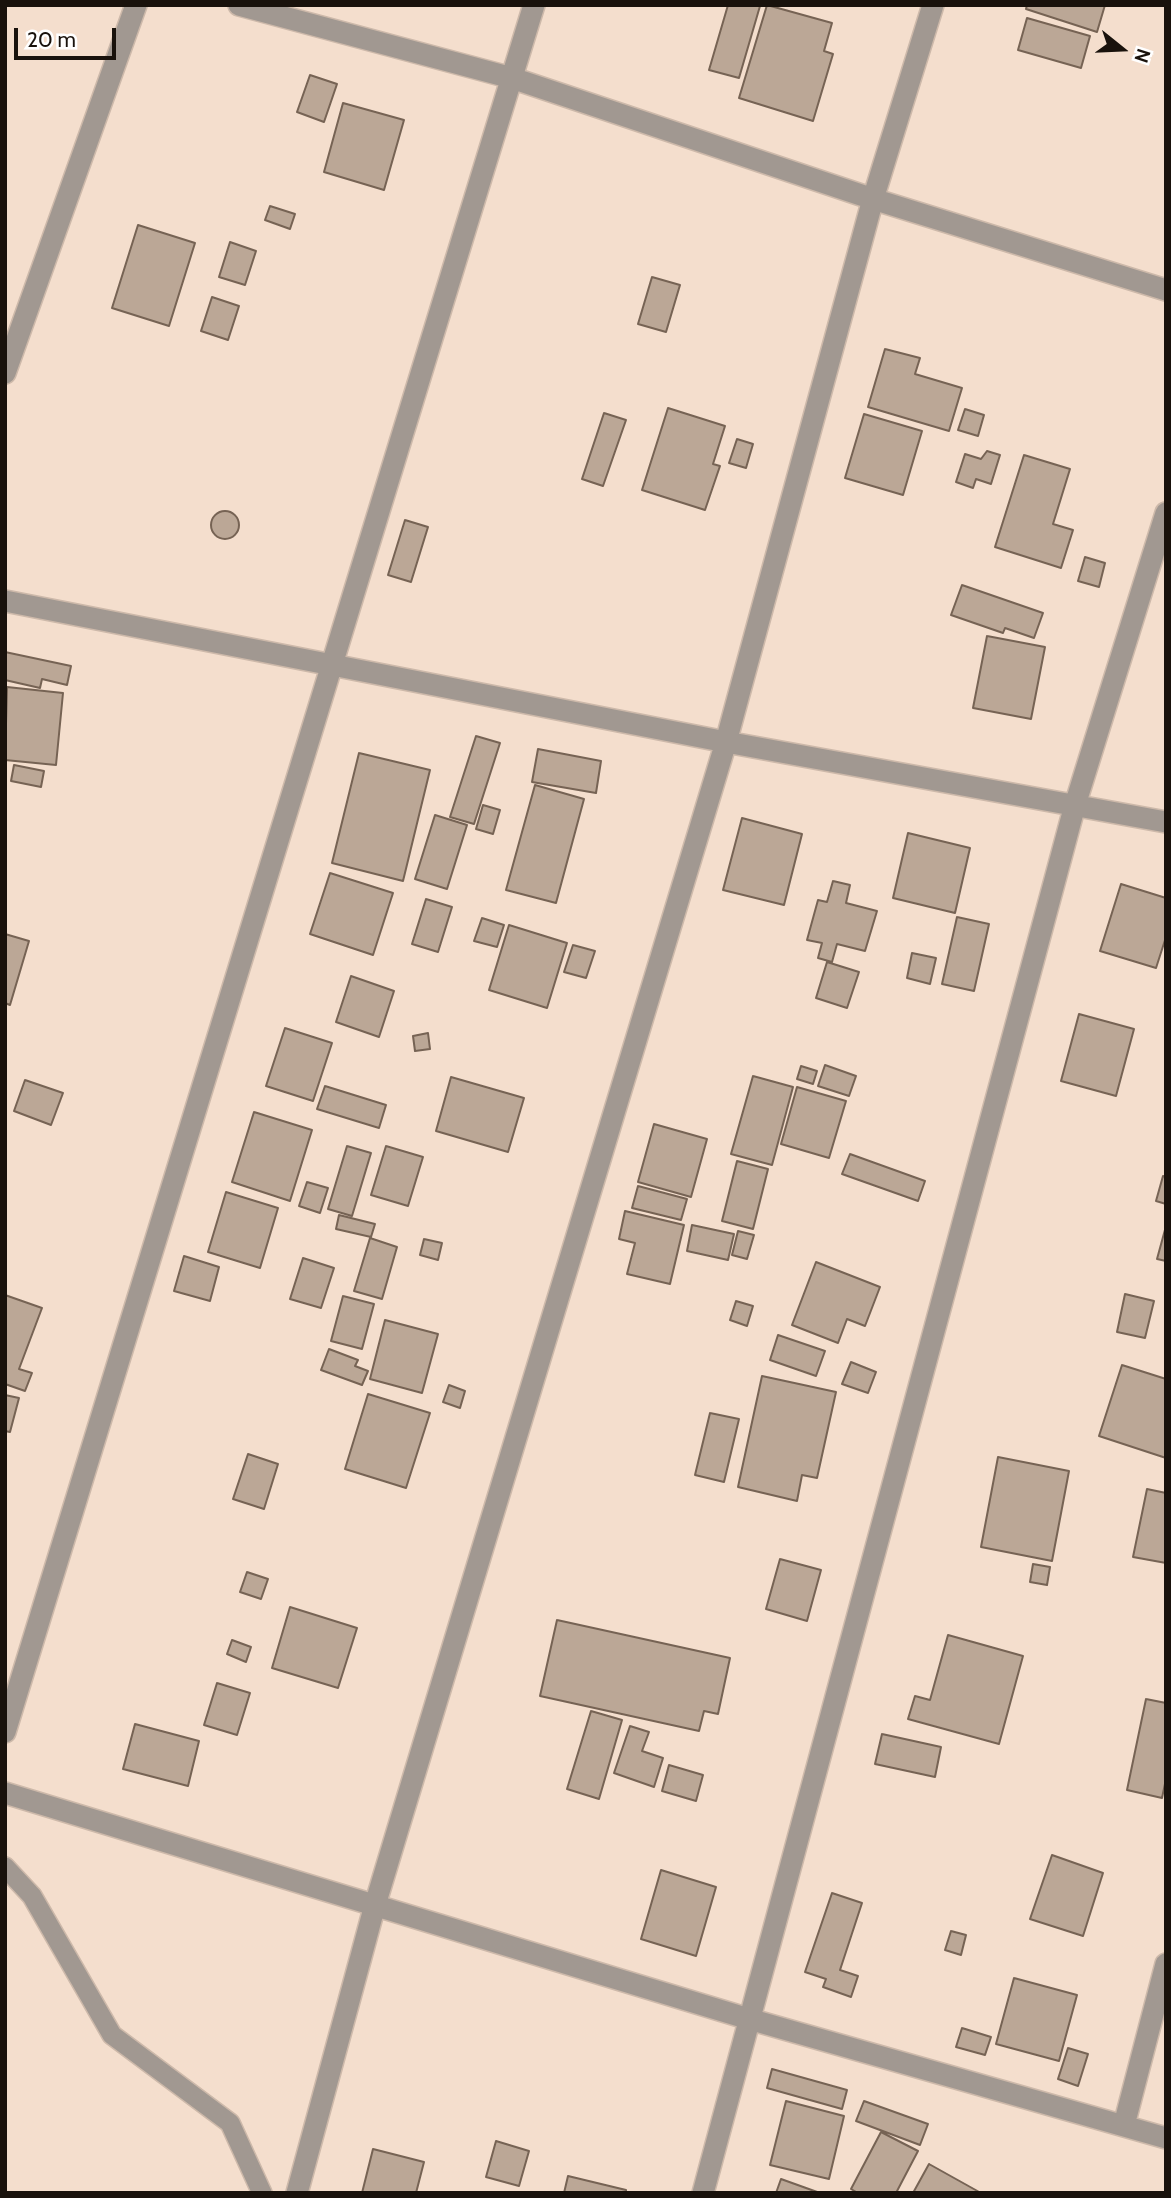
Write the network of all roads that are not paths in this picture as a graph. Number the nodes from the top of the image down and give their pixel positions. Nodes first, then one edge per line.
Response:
1 (136, 5) edge
2 (239, 5) edge
3 (534, 5) edge
4 (933, 5) edge
5 (512, 78) junction
6 (873, 199) junction
7 (1166, 289) edge
8 (5, 373) edge
9 (1166, 513) edge
10 (5, 601) edge
11 (333, 665) junction
12 (726, 743) junction
13 (1075, 805) junction
14 (1166, 822) edge
15 (5, 1732) edge
16 (5, 1793) edge
17 (5, 1867) edge
18 (375, 1905) junction
19 (1166, 1964) edge
20 (749, 2019) junction
21 (1124, 2125) junction
22 (1166, 2138) edge
23 (262, 2193) edge
24 (297, 2193) edge
25 (703, 2193) edge

1 - 8 street
2 - 5 street
3 - 5 street
4 - 6 street
5 - 6 street
5 - 11 street
6 - 7 street
6 - 12 street
9 - 13 street
10 - 11 street
11 - 12 street
11 - 15 street
12 - 13 street
12 - 18 street
13 - 14 street
13 - 20 street
16 - 18 street
17 - 23 lane
18 - 20 street
18 - 24 street
19 - 21 street
20 - 21 street
20 - 25 street
21 - 22 street

